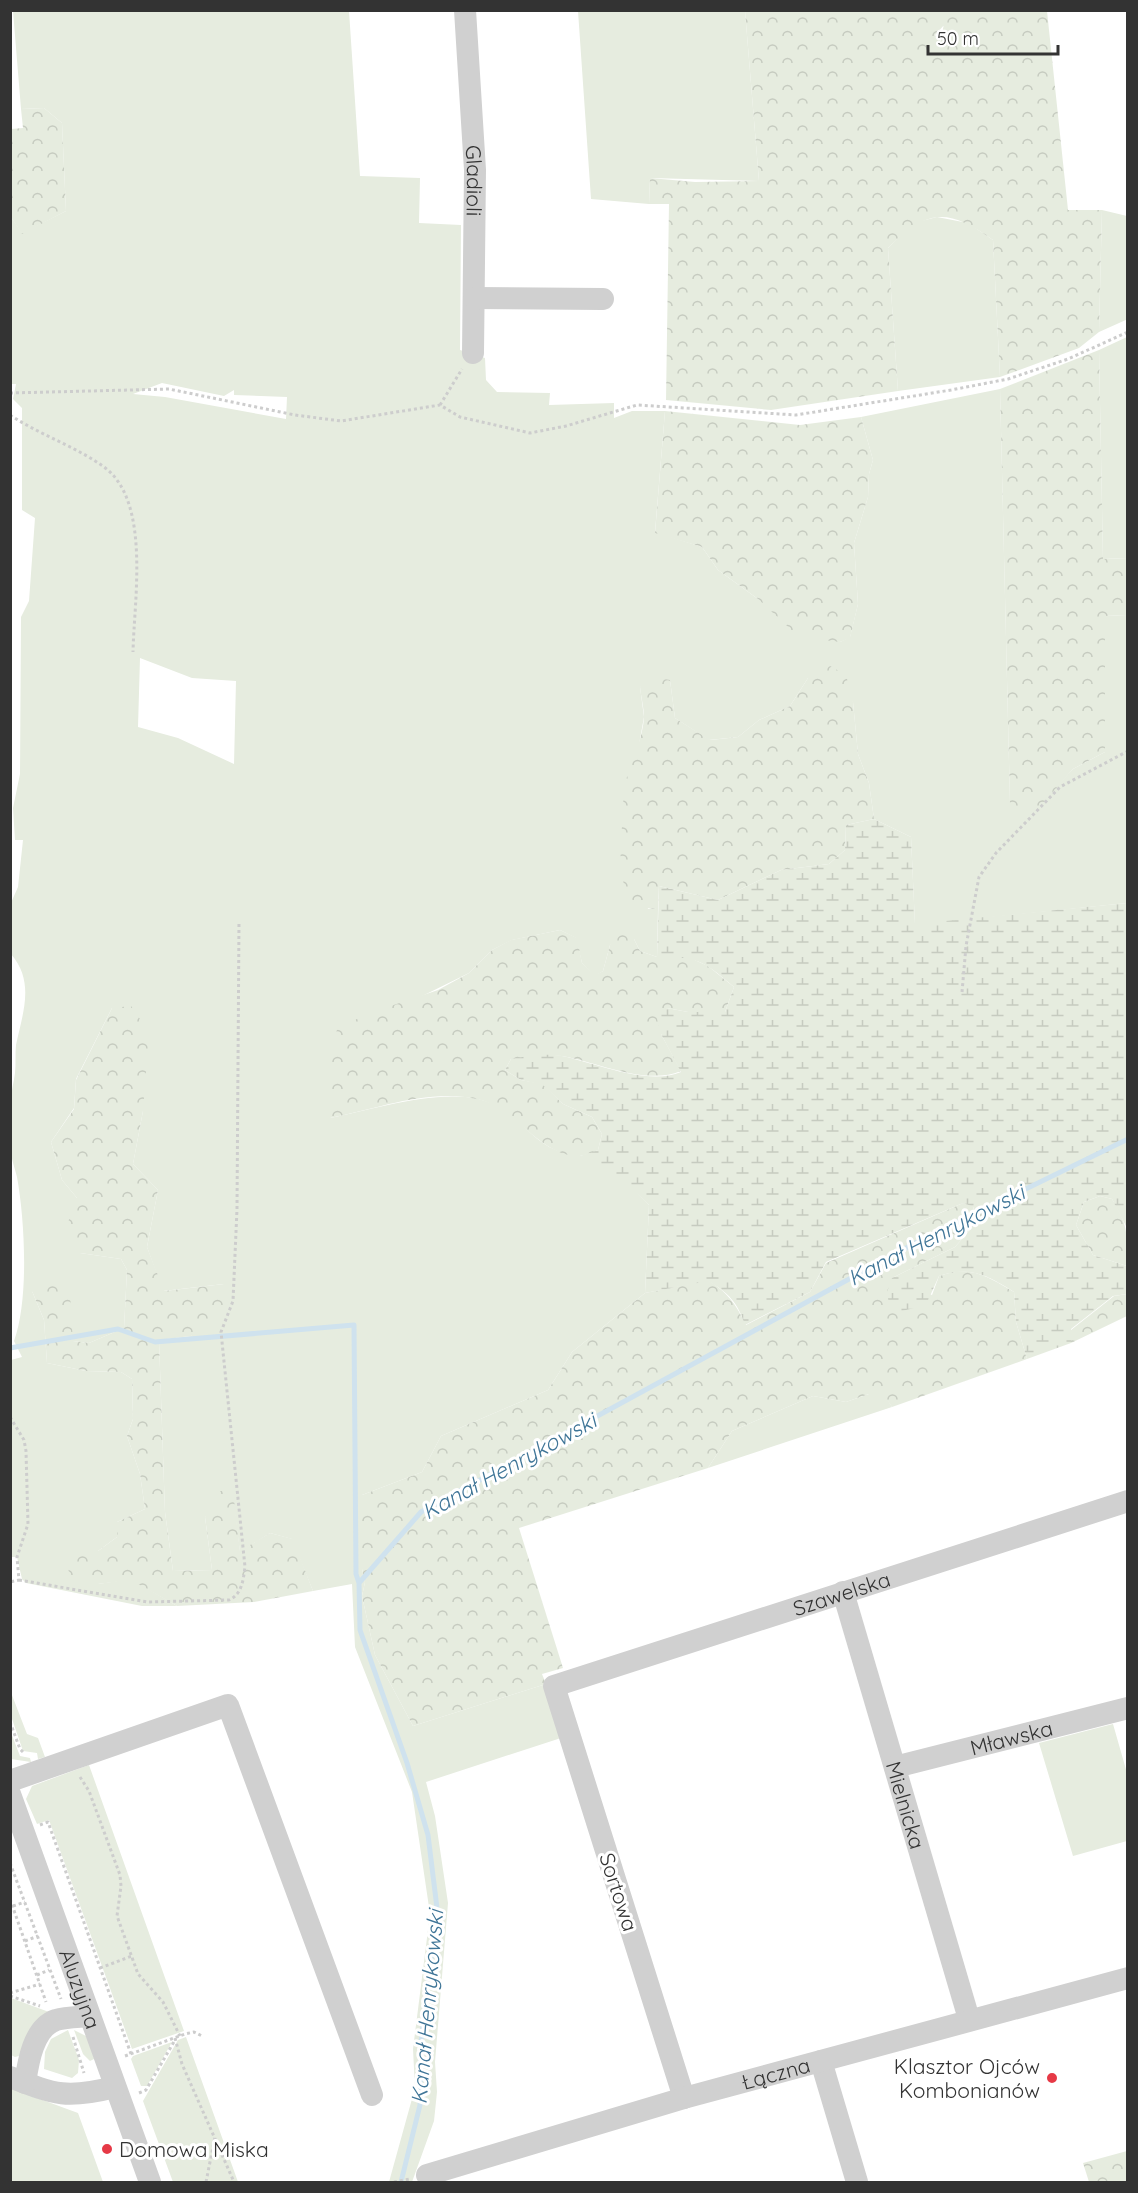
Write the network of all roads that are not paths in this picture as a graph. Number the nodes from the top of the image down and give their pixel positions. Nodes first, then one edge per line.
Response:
1 (465, 10) edge
2 (474, 298) junction
3 (603, 299) dead end
4 (472, 353) road end
5 (1128, 1501) edge
6 (843, 1592) junction
7 (554, 1686) joint
8 (1128, 1708) edge
9 (895, 1767) junction
10 (10, 1781) edge
11 (10, 1794) edge
12 (1128, 1978) edge
13 (79, 2017) junction
14 (969, 2019) junction
15 (821, 2061) junction
16 (18, 2080) edge
17 (115, 2087) junction
18 (372, 2095) dead end
19 (684, 2098) junction
20 (418, 2177) road end
21 (150, 2182) edge
22 (857, 2182) edge

1 - 2 street, Gladioli
2 - 3 street
2 - 4 street, Gladioli
5 - 6 street, Szawelska
6 - 7 street, Szawelska
6 - 9 street, Mielnicka
7 - 19 street, Sortowa
8 - 9 street, Mławska
9 - 14 street, Mielnicka
10 - 18 street
11 - 13 street, Aluzyjna
12 - 14 street, Łączna
13 - 16 street
13 - 17 street, Aluzyjna
14 - 15 street, Łączna
15 - 19 street, Łączna
15 - 22 street
16 - 17 street
17 - 21 street, Aluzyjna
19 - 20 street, Łączna

